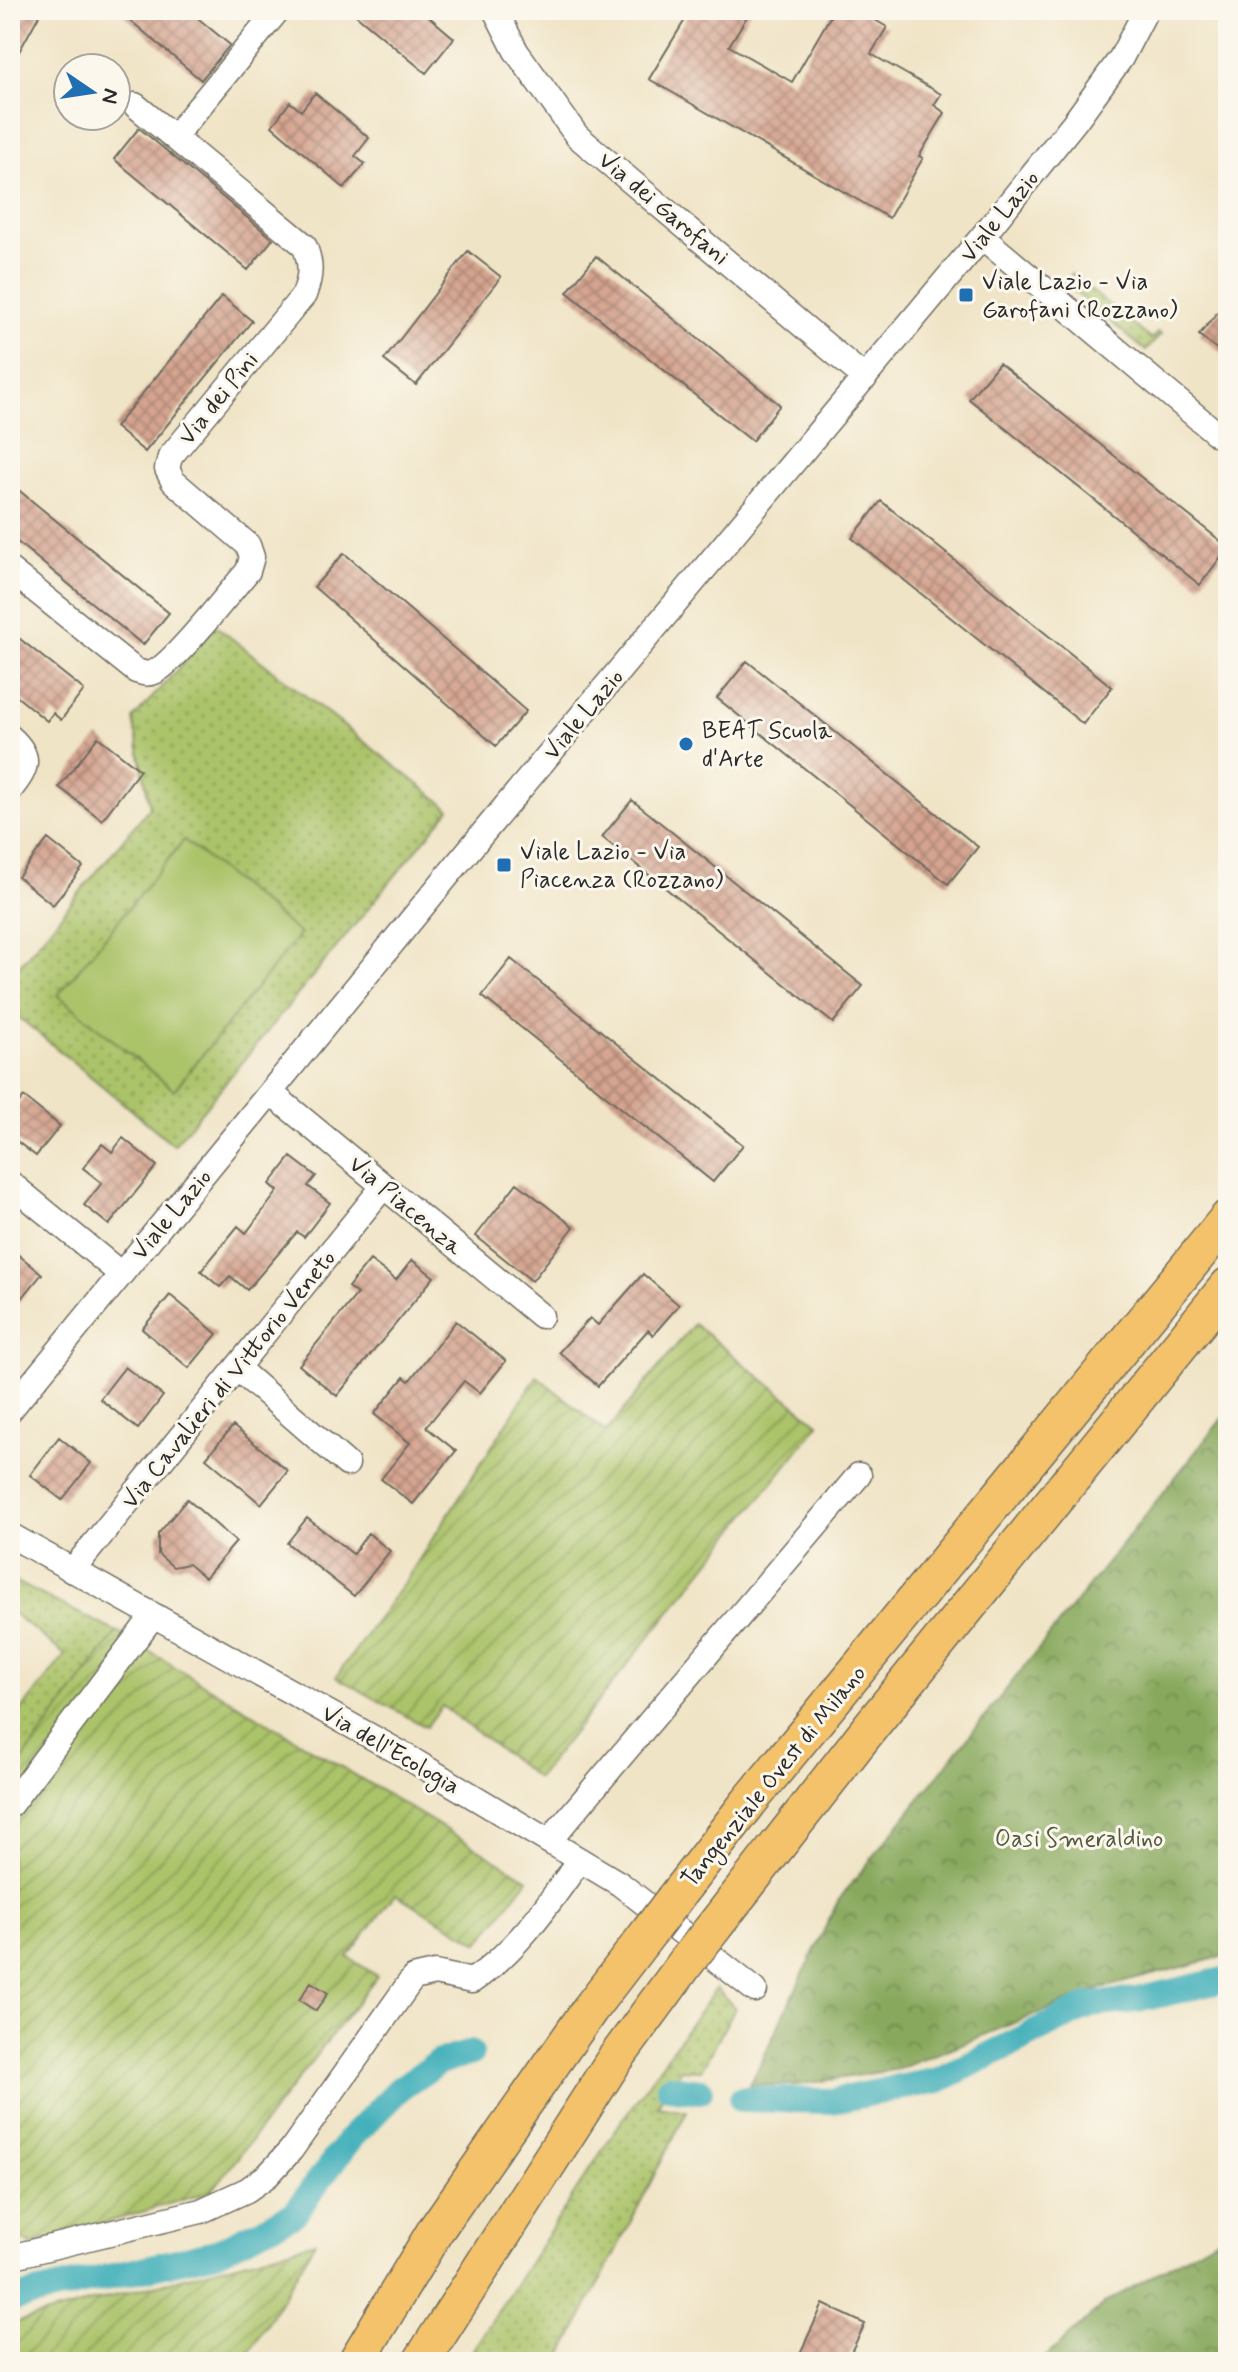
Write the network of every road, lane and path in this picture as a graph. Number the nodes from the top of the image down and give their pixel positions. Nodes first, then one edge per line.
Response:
1 (278, 10) edge
2 (495, 10) edge
3 (1146, 10) edge
4 (135, 105) dead end
5 (175, 136) junction
6 (982, 237) junction
7 (865, 378) junction
8 (1228, 443) edge
9 (10, 570) edge
10 (10, 737) edge
11 (10, 790) edge
12 (271, 1093) junction
13 (10, 1183) edge
14 (383, 1187) junction
15 (1228, 1218) edge
16 (121, 1274) junction
17 (1228, 1286) edge
18 (541, 1316) dead end
19 (238, 1369) junction
20 (10, 1410) edge
21 (347, 1464) dead end
22 (859, 1475) dead end
23 (10, 1535) edge
24 (72, 1571) junction
25 (153, 1616) junction
26 (10, 1805) edge
27 (549, 1841) junction
28 (580, 1860) junction
29 (755, 1990) dead end
30 (10, 2257) edge
31 (356, 2362) edge
32 (421, 2362) edge

1 - 5 street
2 - 7 street, Via dei Garofani
3 - 6 street, Viale Lazio
4 - 5 street, Via dei Pini
5 - 9 street, Via dei Pini
6 - 7 street, Viale Lazio
6 - 8 street
7 - 12 street, Viale Lazio
10 - 11 street
12 - 14 street, Via Piacenza
12 - 16 street, Viale Lazio
13 - 16 street
14 - 18 street, Via Piacenza
14 - 19 street, Via Cavalieri di Vittorio Veneto
15 - 31 highway, Tangenziale Ovest di Milano, bridge
16 - 20 street, Viale Lazio
17 - 32 highway, Tangenziale Ovest di Milano, bridge
19 - 21 street
19 - 24 street, Via Cavalieri di Vittorio Veneto
22 - 27 street
23 - 24 street, Via dell'Ecologia
24 - 25 street, Via dell'Ecologia
25 - 26 street
25 - 27 street, Via dell'Ecologia
27 - 28 street, Via dell'Ecologia
28 - 29 street, Via dell'Ecologia
28 - 30 street

